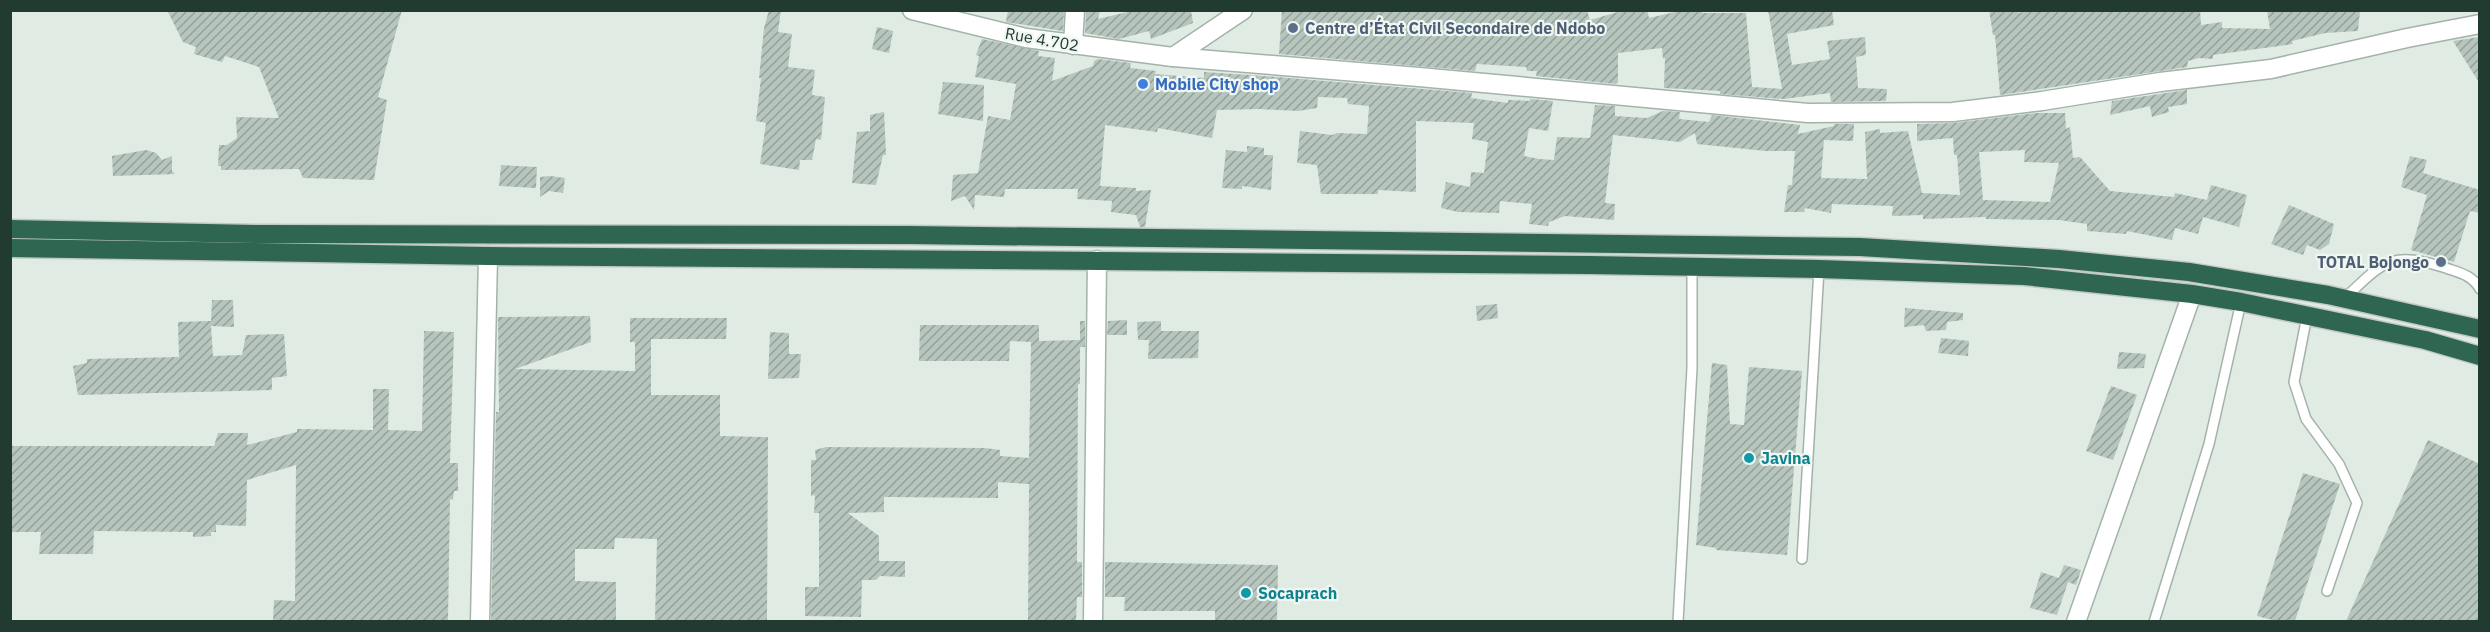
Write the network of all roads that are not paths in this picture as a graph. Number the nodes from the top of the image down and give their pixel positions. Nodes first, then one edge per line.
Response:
1 (912, 10) edge
2 (1076, 10) edge
3 (1243, 10) edge
4 (2480, 24) edge
5 (1073, 45) junction
6 (1173, 57) junction
7 (10, 229) edge
8 (658, 236) junction
9 (1434, 242) junction
10 (10, 248) edge
11 (659, 255) junction
12 (488, 256) junction
13 (2027, 257) junction
14 (1097, 260) junction
15 (1432, 263) junction
16 (1692, 267) junction
17 (1819, 269) junction
18 (2024, 276) junction
19 (2480, 289) edge
20 (2192, 294) junction
21 (2345, 298) junction
22 (2241, 302) junction
23 (2307, 316) junction
24 (2480, 329) edge
25 (2480, 356) edge
26 (1802, 559) dead end
27 (2327, 591) dead end
28 (480, 621) edge
29 (1093, 621) edge
30 (1678, 621) edge
31 (2076, 621) edge
32 (2154, 621) edge

1 - 5 street, Rue 4.702
2 - 5 street
3 - 6 street
4 - 6 street, Rue 4.702
5 - 6 street, Rue 4.702
7 - 8 highway
8 - 9 highway
8 - 11 highway
9 - 13 highway
9 - 15 highway
10 - 12 highway
11 - 12 highway
11 - 14 highway
12 - 28 street
13 - 18 highway
13 - 21 highway
14 - 15 highway
14 - 29 street
15 - 16 highway
16 - 17 highway
16 - 30 lane
17 - 18 highway
17 - 26 lane
18 - 20 highway
19 - 21 lane
20 - 22 highway
20 - 31 street
21 - 24 highway
22 - 23 highway
22 - 32 lane
23 - 25 highway
23 - 27 lane

